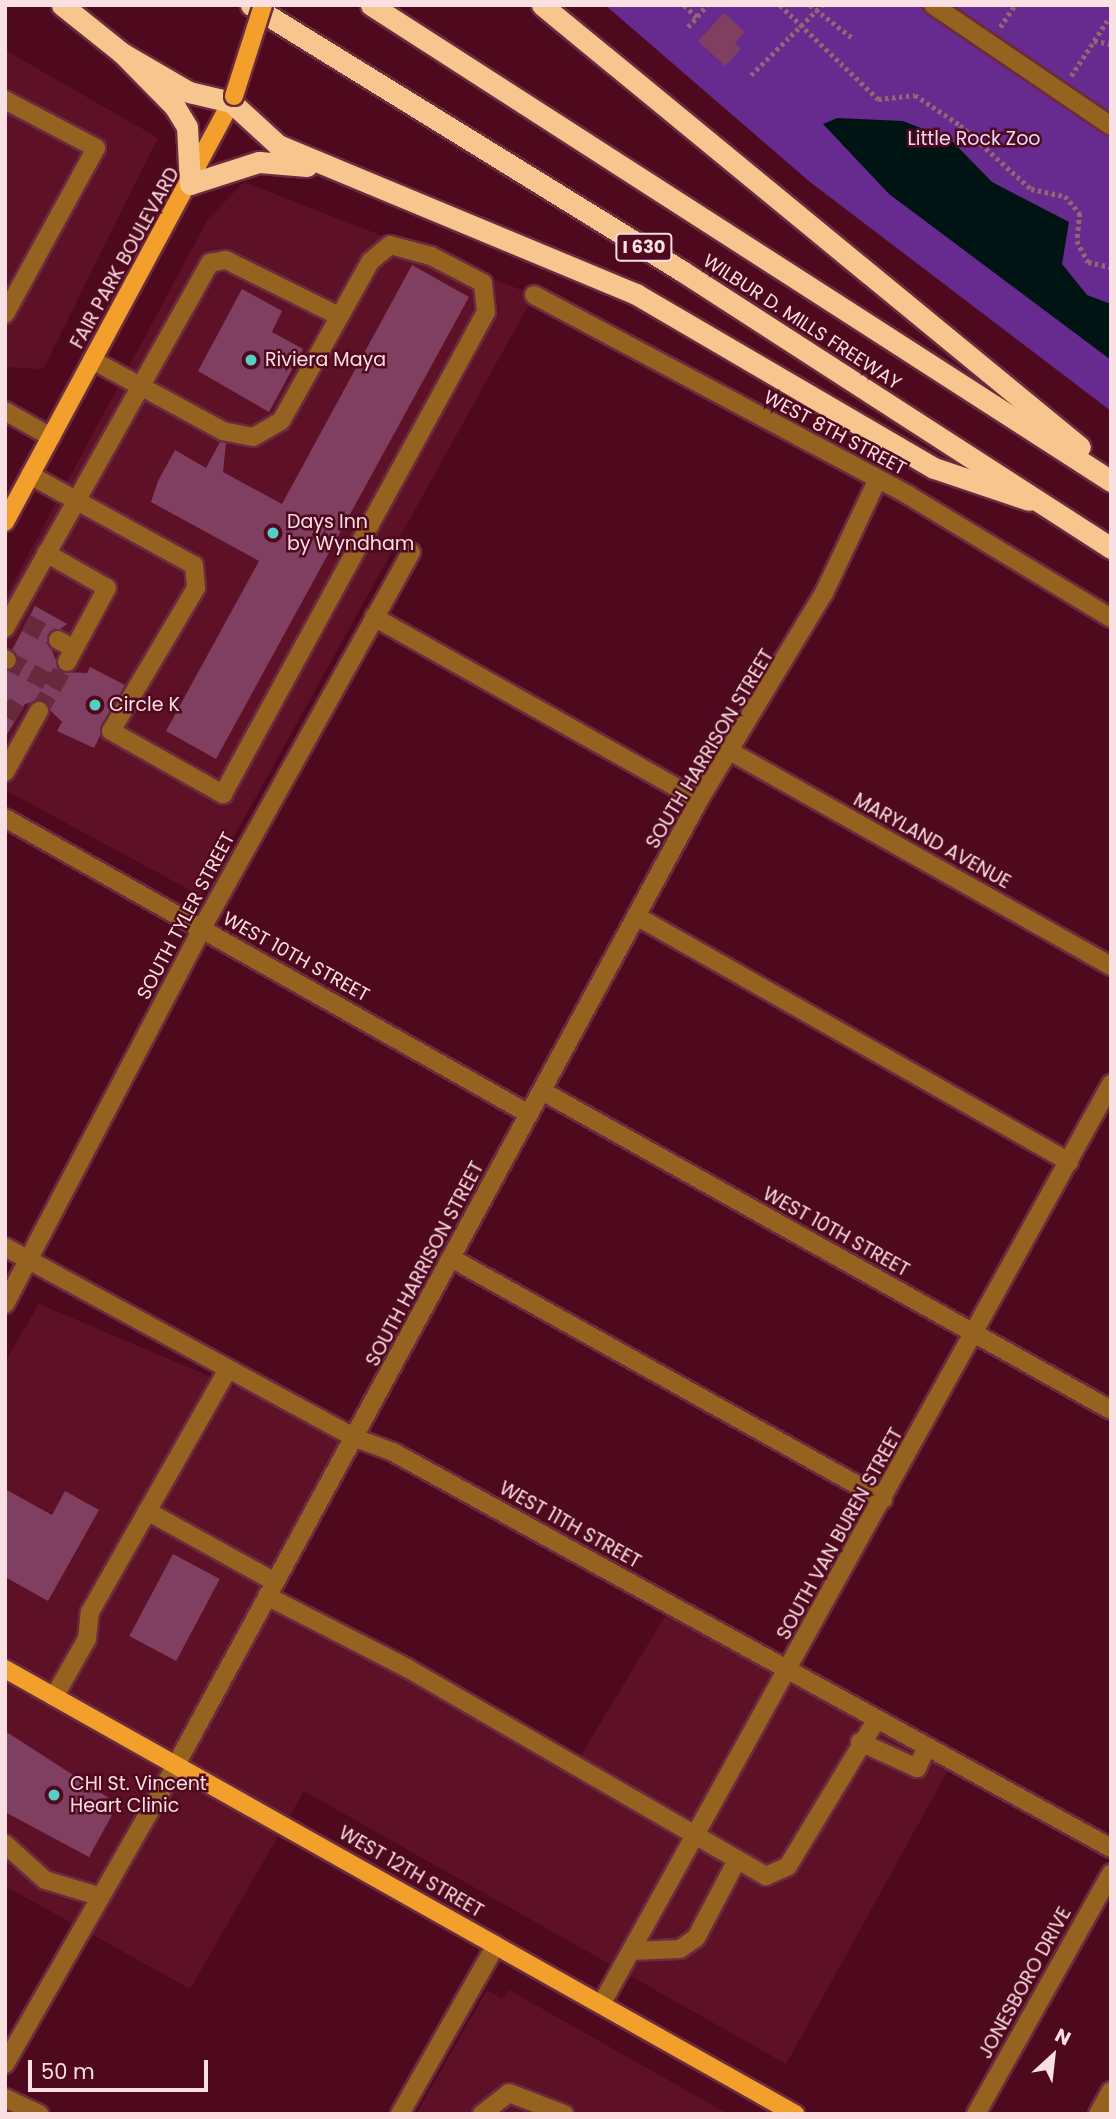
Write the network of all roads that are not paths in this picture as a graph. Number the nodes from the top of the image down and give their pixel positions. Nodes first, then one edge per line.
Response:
1 (62, 5) edge
2 (251, 5) edge
3 (263, 5) edge
4 (371, 5) edge
5 (542, 5) edge
6 (933, 5) edge
7 (122, 53) junction
8 (232, 99) junction
9 (5, 100) edge
10 (1111, 126) edge
11 (340, 174) junction
12 (190, 184) junction
13 (534, 295) dead end
14 (5, 314) edge
15 (339, 316) junction
16 (92, 360) junction
17 (141, 385) junction
18 (5, 411) edge
19 (51, 437) junction
20 (1111, 474) edge
21 (30, 475) junction
22 (877, 481) junction
23 (1111, 481) edge
24 (77, 500) junction
25 (1029, 500) junction
26 (5, 522) edge
27 (1111, 548) edge
28 (411, 552) dead end
29 (46, 553) junction
30 (374, 617) junction
31 (1111, 618) edge
32 (14, 622) edge
33 (66, 650) tunnel mouth
34 (30, 715) tunnel mouth
35 (733, 753) junction
36 (7, 766) edge
37 (699, 800) junction
38 (5, 818) edge
39 (638, 917) junction
40 (202, 928) junction
41 (1111, 966) edge
42 (1111, 1084) edge
43 (541, 1091) junction
44 (529, 1114) junction
45 (1069, 1162) junction
46 (5, 1247) edge
47 (451, 1258) junction
48 (30, 1261) junction
49 (5, 1304) edge
50 (974, 1334) junction
51 (228, 1369) junction
52 (1111, 1410) edge
53 (355, 1438) junction
54 (883, 1499) junction
55 (147, 1511) junction
56 (271, 1589) junction
57 (5, 1669) edge
58 (788, 1670) junction
59 (54, 1697) junction
60 (877, 1719) junction
61 (860, 1742) junction
62 (928, 1747) junction
63 (176, 1765) junction
64 (695, 1837) junction
65 (5, 1844) edge
66 (1111, 1848) edge
67 (736, 1862) junction
68 (1111, 1873) edge
69 (98, 1896) junction
70 (496, 1945) junction
71 (631, 1951) junction
72 (601, 2003) junction
73 (5, 2064) edge
74 (1111, 2091) edge
75 (5, 2098) edge
76 (39, 2114) edge
77 (400, 2114) edge
78 (482, 2114) edge
79 (564, 2114) edge
80 (795, 2114) edge
81 (976, 2114) edge
82 (1098, 2114) edge

1 - 7 highway
2 - 25 highway, WILBUR D. MILLS FREEWAY / I 630
3 - 8 main road, FAIR PARK BOULEVARD, bridge
4 - 23 highway, WILBUR D. MILLS FREEWAY
5 - 20 highway
6 - 10 street
7 - 8 highway
7 - 12 highway
8 - 11 highway
8 - 12 main road, FAIR PARK BOULEVARD
9 - 14 street
11 - 12 highway
11 - 25 highway
12 - 16 main road, FAIR PARK BOULEVARD
13 - 22 street, WEST 8TH STREET
15 - 17 street
15 - 17 street
15 - 24 street
16 - 17 street
16 - 19 main road, FAIR PARK BOULEVARD
17 - 24 street
18 - 19 street
19 - 21 main road, FAIR PARK BOULEVARD
21 - 24 street
21 - 26 main road, FAIR PARK BOULEVARD
22 - 31 street, WEST 8TH STREET
22 - 35 street, SOUTH HARRISON STREET
24 - 29 street
25 - 27 highway, WILBUR D. MILLS FREEWAY / I 630
28 - 30 street, SOUTH TYLER STREET
29 - 32 street
29 - 33 street
30 - 37 street
30 - 40 street, SOUTH TYLER STREET
34 - 36 street
35 - 37 street, SOUTH HARRISON STREET
35 - 41 street, MARYLAND AVENUE
37 - 39 street, SOUTH HARRISON STREET
38 - 40 street, WEST 10TH STREET
39 - 43 street, SOUTH HARRISON STREET
39 - 45 street
40 - 44 street, WEST 10TH STREET
40 - 48 street, SOUTH TYLER STREET
42 - 45 street, SOUTH VAN BUREN STREET
43 - 44 street, SOUTH HARRISON STREET
43 - 50 street, WEST 10TH STREET
44 - 47 street, SOUTH HARRISON STREET
45 - 50 street, SOUTH VAN BUREN STREET
46 - 48 street, WEST 11TH STREET
47 - 53 street, SOUTH HARRISON STREET
47 - 54 street
48 - 49 street, SOUTH TYLER STREET
48 - 51 street, WEST 11TH STREET
50 - 52 street, WEST 10TH STREET
50 - 54 street, SOUTH VAN BUREN STREET
51 - 53 street, WEST 11TH STREET
51 - 55 street
53 - 56 street, SOUTH HARRISON STREET
53 - 58 street, WEST 11TH STREET
54 - 58 street, SOUTH VAN BUREN STREET
55 - 56 street
55 - 59 street
56 - 63 street, SOUTH HARRISON STREET
56 - 64 street
57 - 59 main road, WEST 12TH STREET
58 - 60 street, WEST 11TH STREET
58 - 64 street, SOUTH VAN BUREN STREET
59 - 63 main road, WEST 12TH STREET
60 - 61 street
60 - 62 street, WEST 11TH STREET
61 - 62 street
61 - 67 street
62 - 66 street, WEST 11TH STREET
63 - 69 street, SOUTH HARRISON STREET
63 - 70 main road, WEST 12TH STREET
64 - 67 street
64 - 71 street, SOUTH VAN BUREN STREET
65 - 69 street
67 - 71 street
68 - 81 street, JONESBORO DRIVE
69 - 73 street, SOUTH HARRISON STREET
70 - 72 main road, WEST 12TH STREET
70 - 77 street
71 - 72 street, SOUTH VAN BUREN STREET
72 - 80 main road, WEST 12TH STREET
74 - 82 street
75 - 76 street
78 - 79 street

